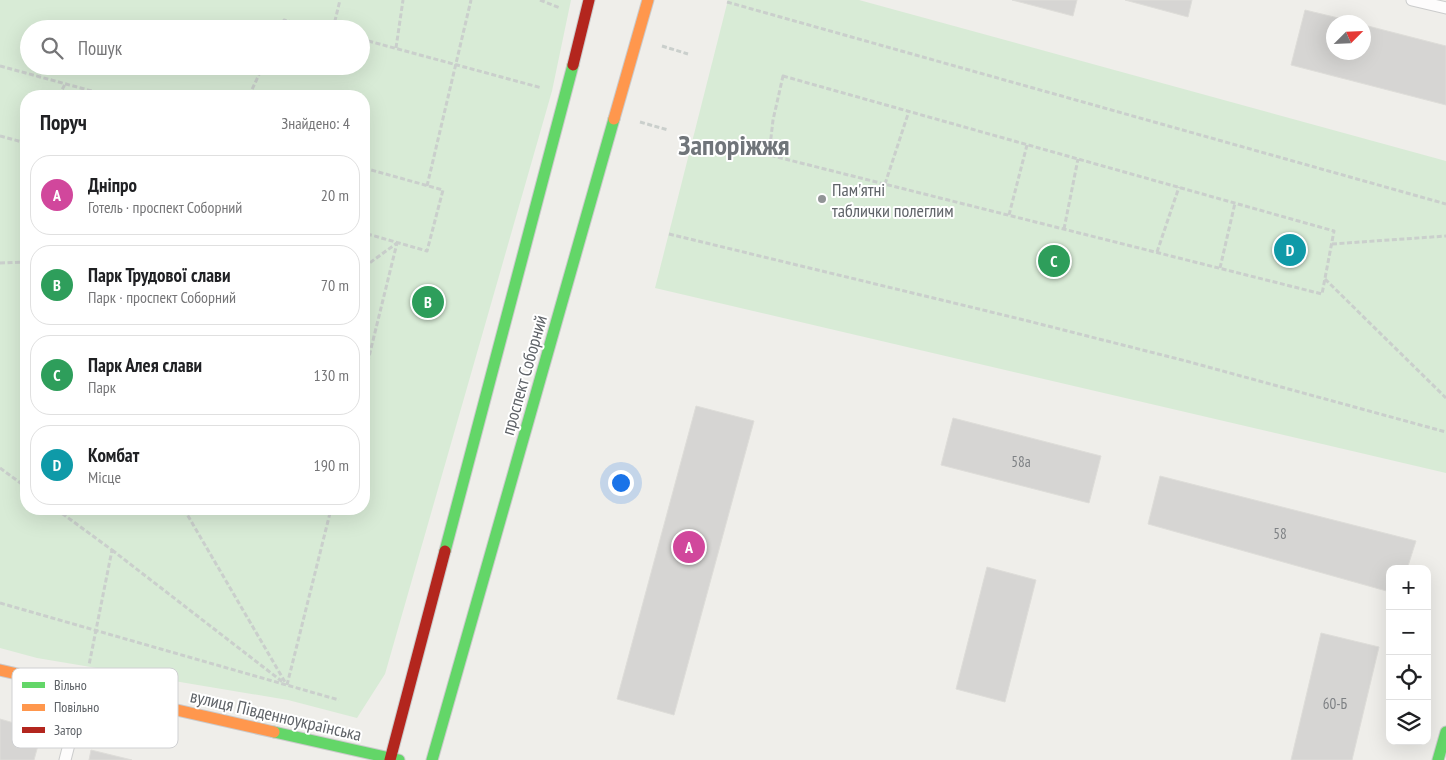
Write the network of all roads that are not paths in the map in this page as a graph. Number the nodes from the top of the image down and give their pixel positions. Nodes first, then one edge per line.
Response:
1 (589, 0) edge
2 (648, 0) edge
3 (1412, 0) edge
4 (1446, 8) edge
5 (178, 711) edge
6 (1446, 732) edge
7 (393, 759) edge
8 (432, 760) edge
9 (1438, 760) edge

1 - 7 main road, проспект Соборний
2 - 8 main road, проспект Соборний
3 - 4 lane
5 - 7 main road, вулиця Південноукраїнська
6 - 9 main road

